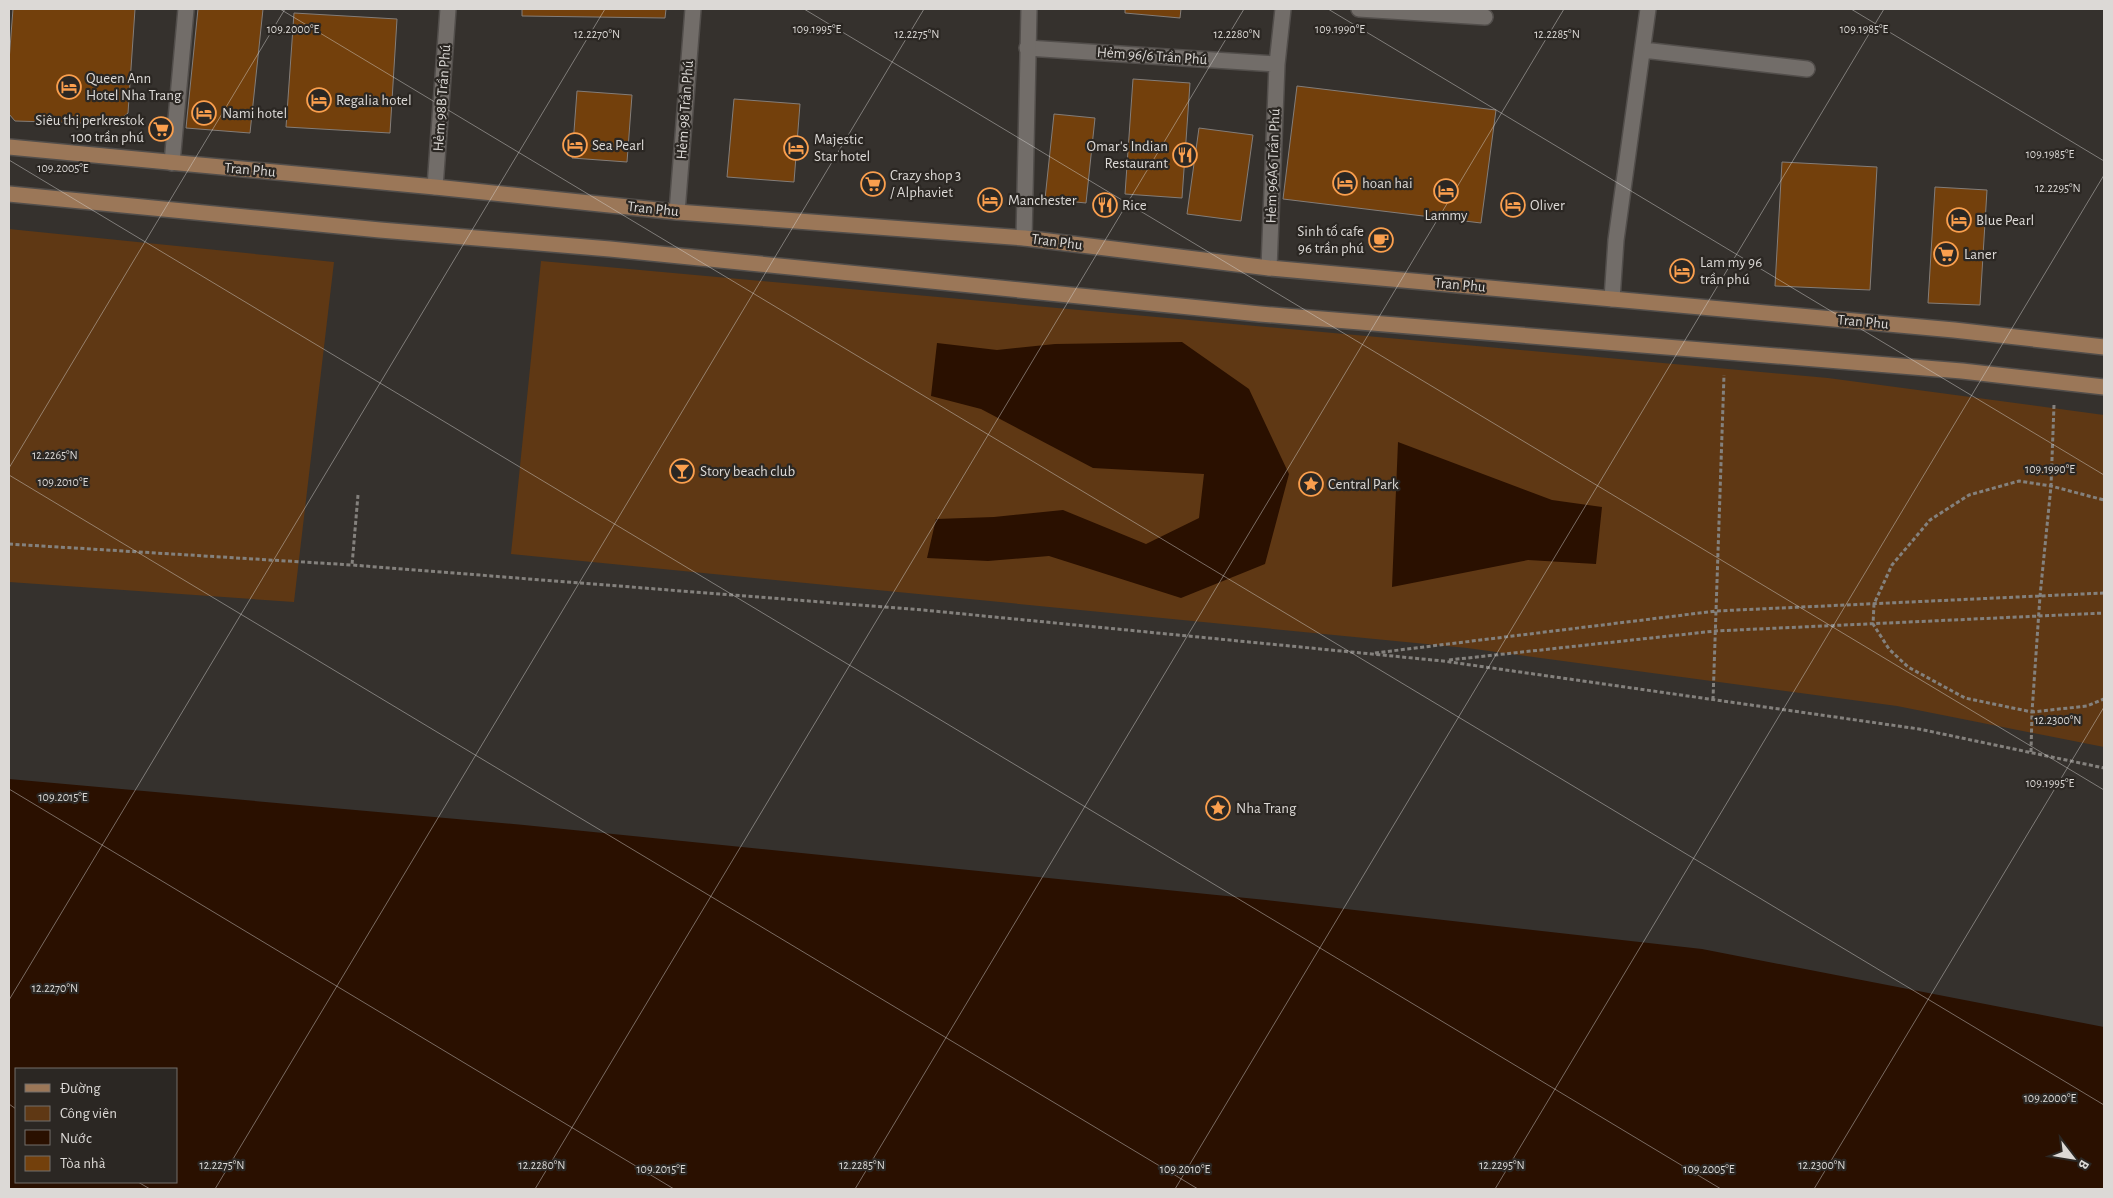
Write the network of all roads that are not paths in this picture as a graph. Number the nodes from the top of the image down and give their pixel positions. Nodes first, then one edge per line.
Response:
1 (186, 9) edge
2 (448, 9) edge
3 (692, 9) edge
4 (1029, 9) edge
5 (1283, 9) edge
6 (1359, 9) edge
7 (1648, 9) edge
8 (1485, 17) dead end
9 (1027, 48) junction
10 (1643, 50) junction
11 (1278, 64) junction
12 (1807, 69) dead end
13 (9, 147) edge
14 (172, 163) junction
15 (435, 187) junction
16 (9, 194) edge
17 (677, 212) junction
18 (1024, 238) junction
19 (1269, 268) junction
20 (1612, 299) junction
21 (2104, 347) edge
22 (2104, 387) edge

1 - 14 street
2 - 15 street, Hẻm 98B Trần Phú
3 - 17 street, Hẻm 98 Trần Phú
4 - 9 street
5 - 11 street, Hẻm 96A6 Trần Phú
6 - 8 street
7 - 10 street
9 - 11 street, Hẻm 96/6 Trần Phú
9 - 18 street
10 - 12 street
10 - 20 street
11 - 19 street, Hẻm 96A6 Trần Phú
13 - 14 main road, Tran Phu
14 - 15 main road, Tran Phu
15 - 17 main road, Tran Phu
16 - 22 main road
17 - 18 main road, Tran Phu
18 - 19 main road, Tran Phu
19 - 20 main road, Tran Phu
20 - 21 main road, Tran Phu

